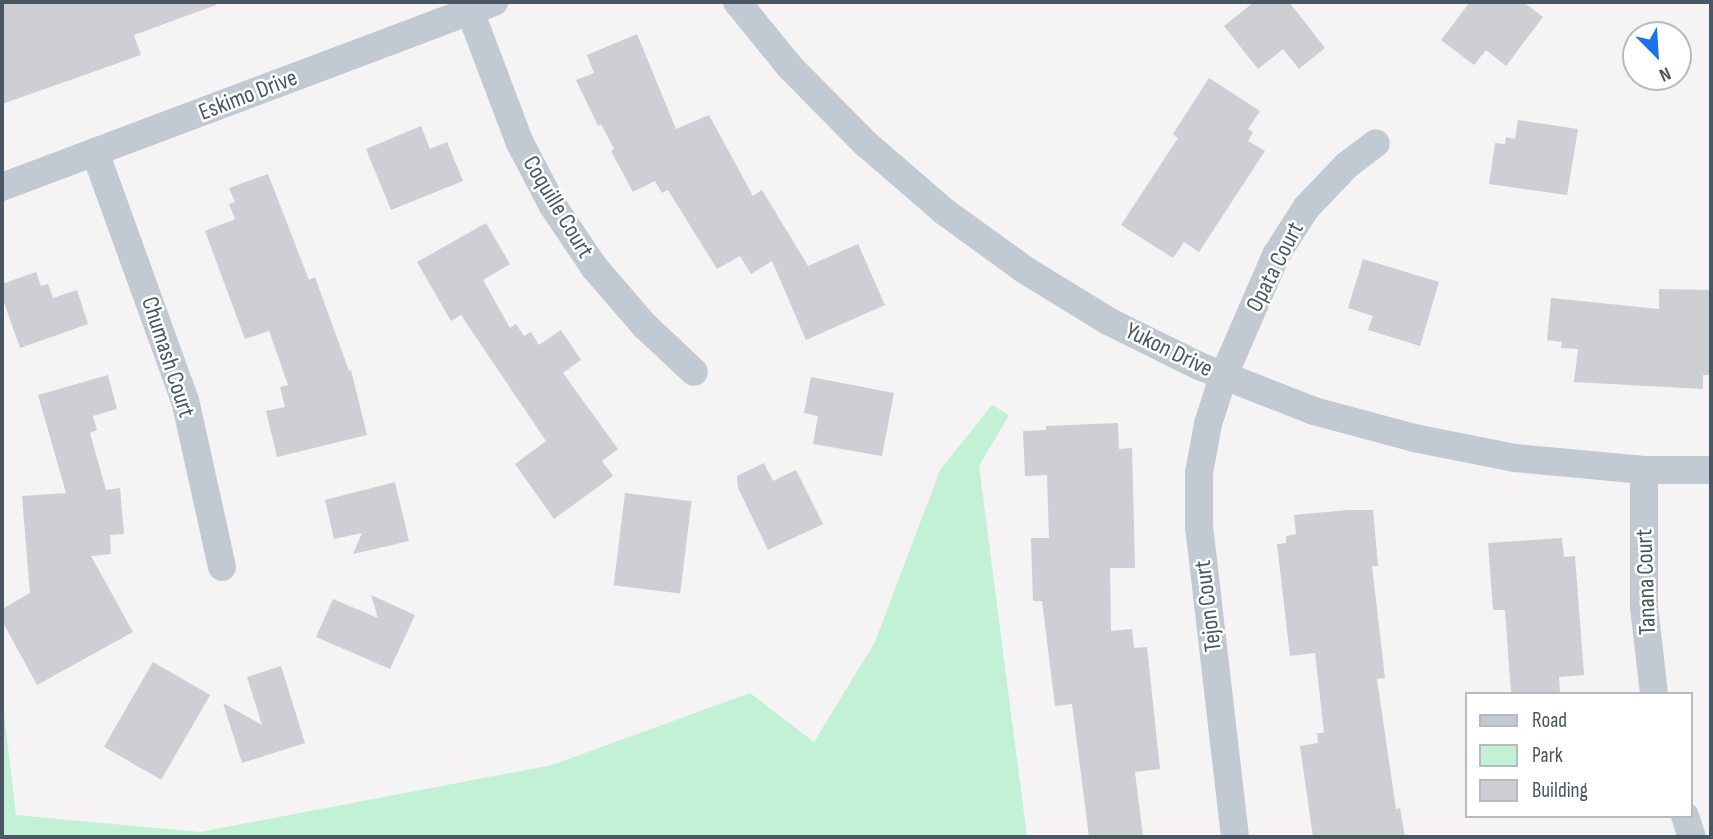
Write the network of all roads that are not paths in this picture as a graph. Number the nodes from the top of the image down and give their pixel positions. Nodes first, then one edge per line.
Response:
1 (737, 2) edge
2 (482, 7) edge
3 (1376, 143) dead end
4 (95, 152) junction
5 (2, 187) edge
6 (694, 372) dead end
7 (1223, 377) junction
8 (1644, 470) junction
9 (1711, 470) edge
10 (222, 567) dead end
11 (1654, 692) edge
12 (1686, 818) edge
13 (1235, 837) edge
14 (1692, 837) edge

1 - 7 street, Yukon Drive
2 - 4 street, Eskimo Drive
2 - 6 street, Coquille Court
3 - 7 street, Opata Court
4 - 5 street, Eskimo Drive
4 - 10 street, Chumash Court
7 - 8 street, Yukon Drive
7 - 13 street, Tejon Court
8 - 9 street, Yukon Drive
8 - 11 street, Tanana Court
12 - 14 street

